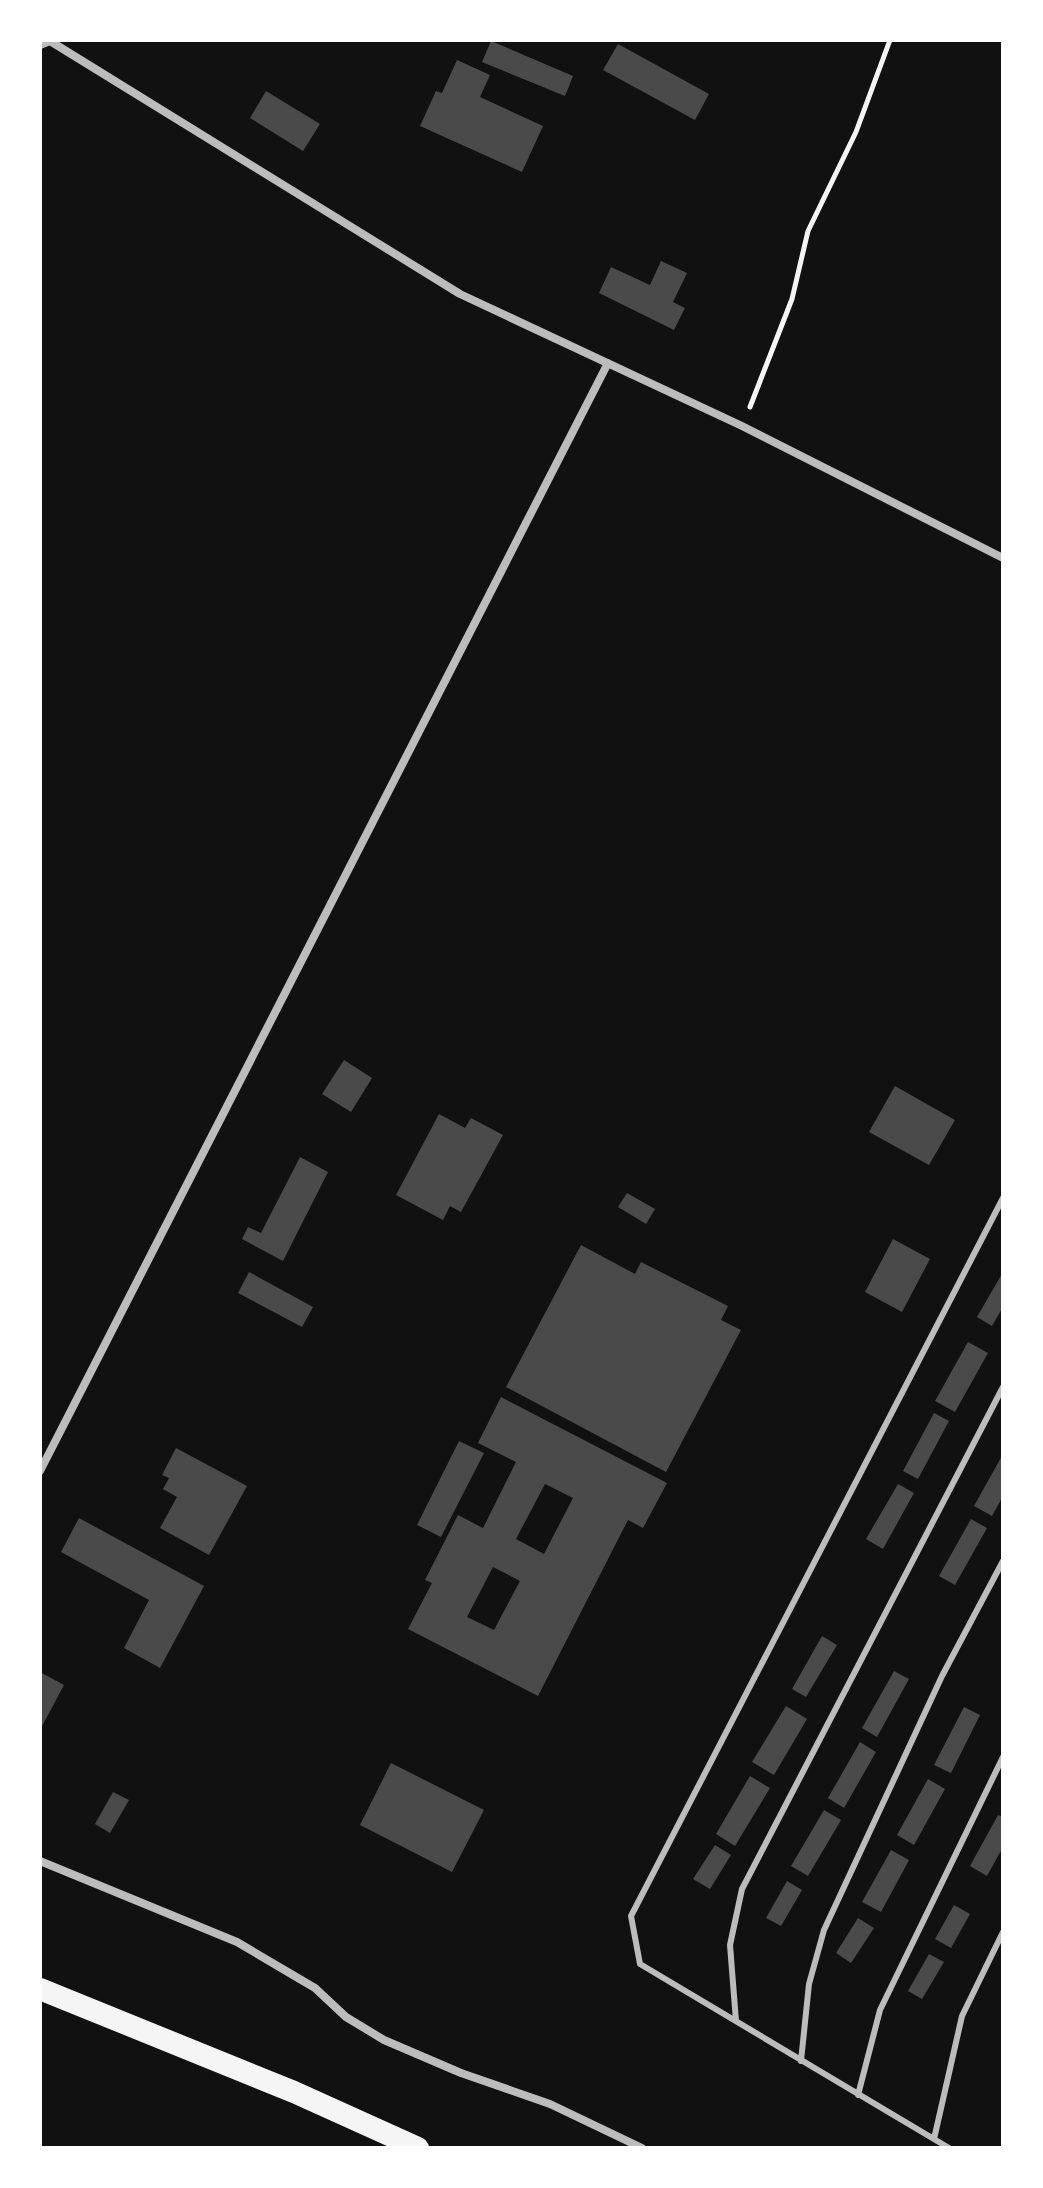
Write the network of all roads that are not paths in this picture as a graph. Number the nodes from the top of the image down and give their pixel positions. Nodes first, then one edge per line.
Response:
1 (50, 40) edge
2 (40, 45) edge
3 (40, 55) edge
4 (608, 363) junction
5 (1003, 558) edge
6 (1003, 1198) edge
7 (1003, 1387) edge
8 (40, 1471) edge
9 (1003, 1561) edge
10 (1003, 1757) edge
11 (40, 1861) edge
12 (1003, 1932) edge
13 (40, 1989) edge
14 (736, 2021) junction
15 (801, 2061) junction
16 (858, 2095) junction
17 (934, 2139) junction
18 (418, 2148) edge
19 (642, 2148) edge
20 (949, 2148) edge

1 - 2 street
1 - 3 street
1 - 4 street
4 - 5 street
4 - 8 street
6 - 14 lane
7 - 14 lane
9 - 15 lane
10 - 16 lane
11 - 19 street
12 - 17 lane
13 - 18 highway
14 - 15 lane
15 - 16 lane
16 - 17 lane
17 - 20 lane

